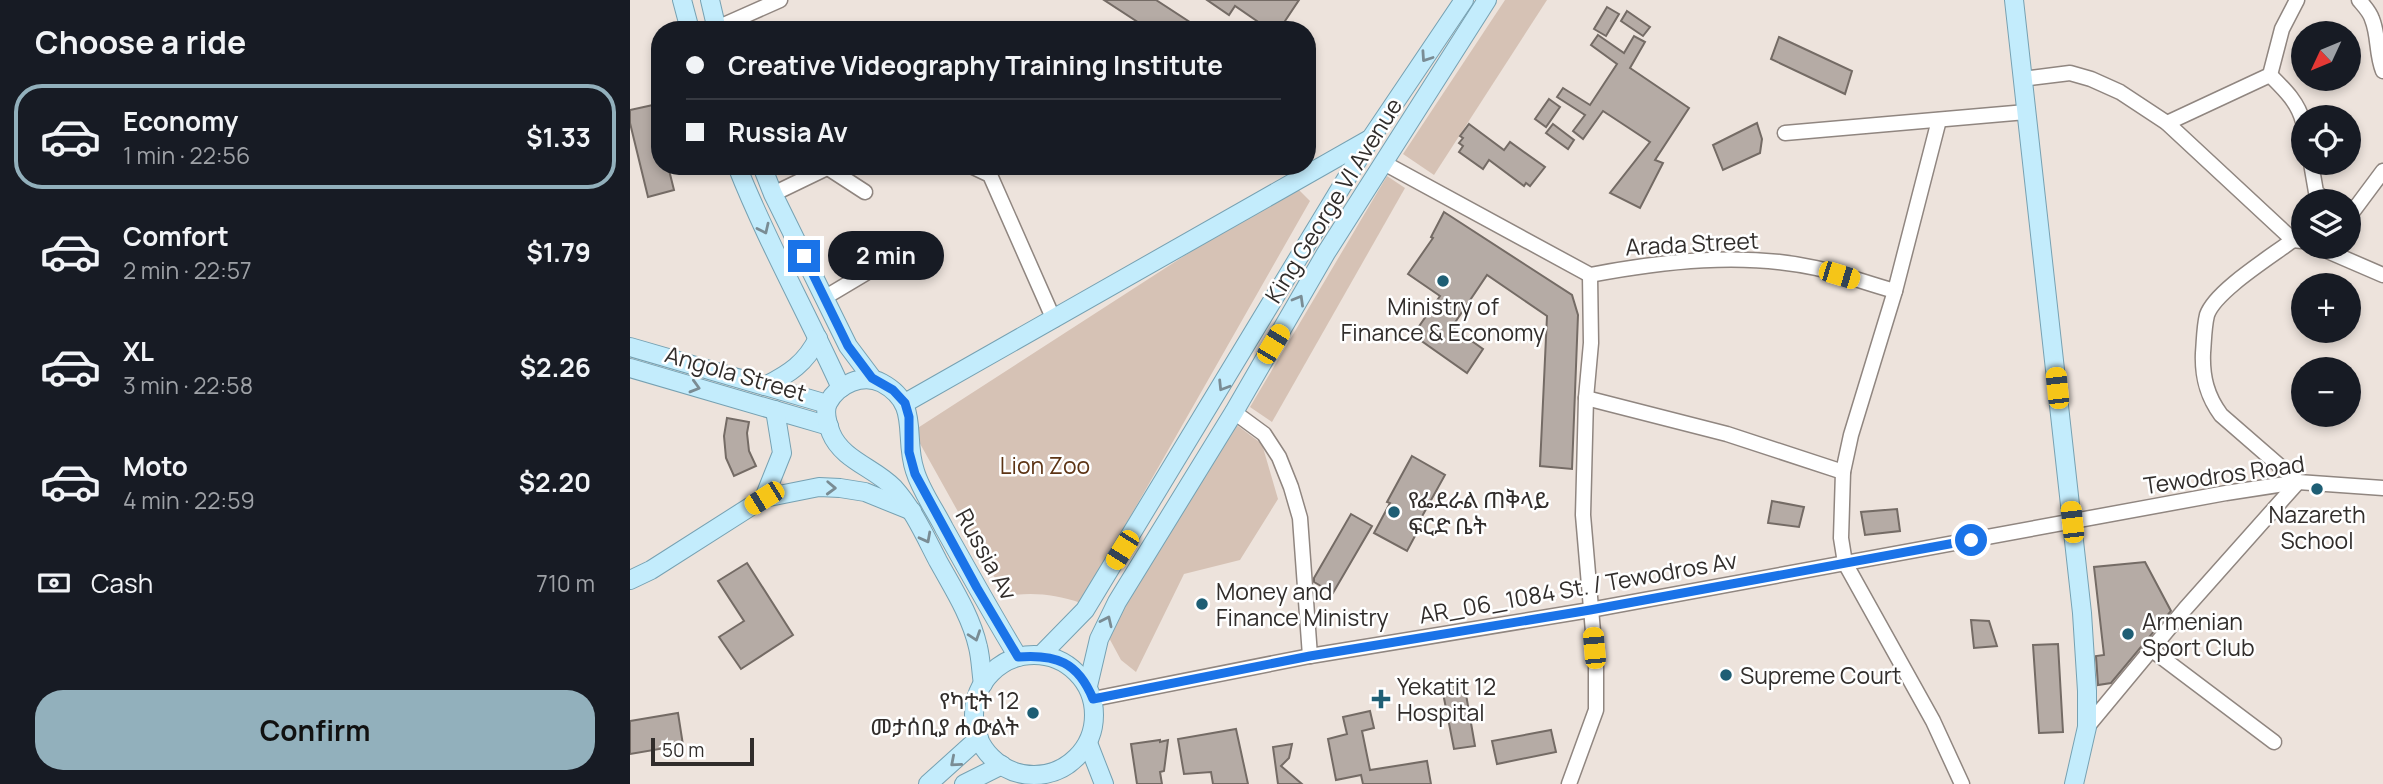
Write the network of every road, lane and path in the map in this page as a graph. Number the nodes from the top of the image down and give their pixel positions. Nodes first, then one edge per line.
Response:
1 (702, 0) edge
2 (710, 0) edge
3 (780, 0) edge
4 (1464, 0) edge
5 (1487, 0) edge
6 (2014, 0) edge
7 (2297, 0) edge
8 (2359, 0) edge
9 (682, 3) edge
10 (687, 21) edge
11 (715, 21) edge
12 (734, 21) edge
13 (2383, 71) edge
14 (2270, 75) junction
15 (2022, 79) junction
16 (2297, 105) edge
17 (2026, 112) junction
18 (1939, 120) junction
19 (2167, 123) junction
20 (1785, 133) dead end
21 (1400, 137) junction
22 (1371, 138) junction
23 (1384, 163) junction
24 (1316, 170) edge
25 (2383, 171) edge
26 (741, 175) edge
27 (766, 175) edge
28 (813, 175) edge
29 (841, 175) edge
30 (993, 175) edge
31 (1307, 175) edge
32 (865, 192) dead end
33 (773, 194) junction
34 (2361, 199) edge
35 (2291, 235) edge
36 (2291, 246) edge
37 (2347, 259) edge
38 (866, 273) dead end
39 (1590, 275) junction
40 (2383, 275) edge
41 (1895, 290) junction
42 (824, 298) junction
43 (1054, 320) junction
44 (818, 338) junction
45 (630, 347) edge
46 (1242, 355) junction
47 (1262, 363) junction
48 (630, 368) edge
49 (872, 378) junction
50 (765, 386) junction
51 (841, 388) junction
52 (1586, 398) junction
53 (905, 403) junction
54 (827, 404) junction
55 (775, 410) junction
56 (1234, 412) junction
57 (829, 426) junction
58 (1843, 472) junction
59 (2298, 482) junction
60 (2383, 488) edge
61 (764, 498) junction
62 (912, 511) junction
63 (2072, 522) junction
64 (1845, 563) junction
65 (630, 580) edge
66 (1590, 610) junction
67 (2151, 650) junction
68 (1041, 655) junction
69 (1310, 656) junction
70 (1018, 657) junction
71 (983, 684) junction
72 (1090, 693) junction
73 (2087, 727) junction
74 (979, 738) junction
75 (2274, 741) dead end
76 (1088, 743) junction
77 (1002, 765) junction
78 (1042, 779) edge
79 (928, 784) edge
80 (964, 784) edge
81 (1104, 784) edge
82 (1569, 784) edge
83 (1962, 784) edge
84 (2074, 784) edge

1 - 9 main road
2 - 11 main road
3 - 12 street
4 -> 22 main road, King George VI Avenue
5 - 21 main road, King George VI Avenue
6 - 15 main road
7 - 14 street
8 - 13 street
9 - 10 main road
14 - 16 street
14 - 19 street
15 - 17 main road
15 - 19 street
17 - 18 street
17 - 63 main road
18 - 20 street
18 - 41 street
19 - 35 street
21 - 22 main road
21 - 23 main road, King George VI Avenue
22 - 24 main road
22 - 46 main road, King George VI Avenue
23 - 39 street
47 -> 23 main road, King George VI Avenue
25 - 34 street
26 -> 44 main road
27 - 33 main road
28 - 33 street
29 - 32 street
30 - 43 street
31 - 43 main road
33 - 42 main road
36 - 59 street
37 - 40 street
38 - 42 street
39 - 41 street, Arada Street
39 - 52 street
41 - 58 street
42 - 49 main road
43 - 53 main road
44 - 50 main road
44 - 51 main road
45 - 50 main road
46 - 47 main road
46 -> 68 main road, King George VI Avenue
47 - 56 main road, King George VI Avenue
48 -> 55 main road, Angola Street
49 - 51 main road
49 - 53 main road
50 - 54 main road
51 - 54 main road
52 - 58 street
52 - 66 street
53 - 70 main road, Russia Av
54 - 57 main road
55 - 57 main road, Angola Street
55 - 61 main road
56 - 69 street
72 -> 56 main road, King George VI Avenue
57 - 62 main road, Russia Av
58 - 64 street
59 - 60 street, Tewodros Road
59 - 63 street, Tewodros Road
59 - 67 street
61 -> 62 main road
61 - 65 main road
62 -> 71 main road, Russia Av
63 - 64 street, AR_06_1084 St. / Tewodros Av
63 - 73 main road
64 - 66 street, AR_06_1084 St. / Tewodros Av
64 - 83 street
66 - 69 street, AR_06_1084 St. / Tewodros Av
66 - 82 street
67 - 73 street
67 - 75 street
68 - 70 main road
68 - 72 main road
69 - 72 street, AR_06_1084 St. / Tewodros Av
70 - 71 main road
71 - 74 main road
72 - 76 main road
73 - 84 main road
74 - 77 main road
74 -> 79 main road
76 - 78 main road
76 - 81 main road
77 - 78 main road
77 - 80 main road

